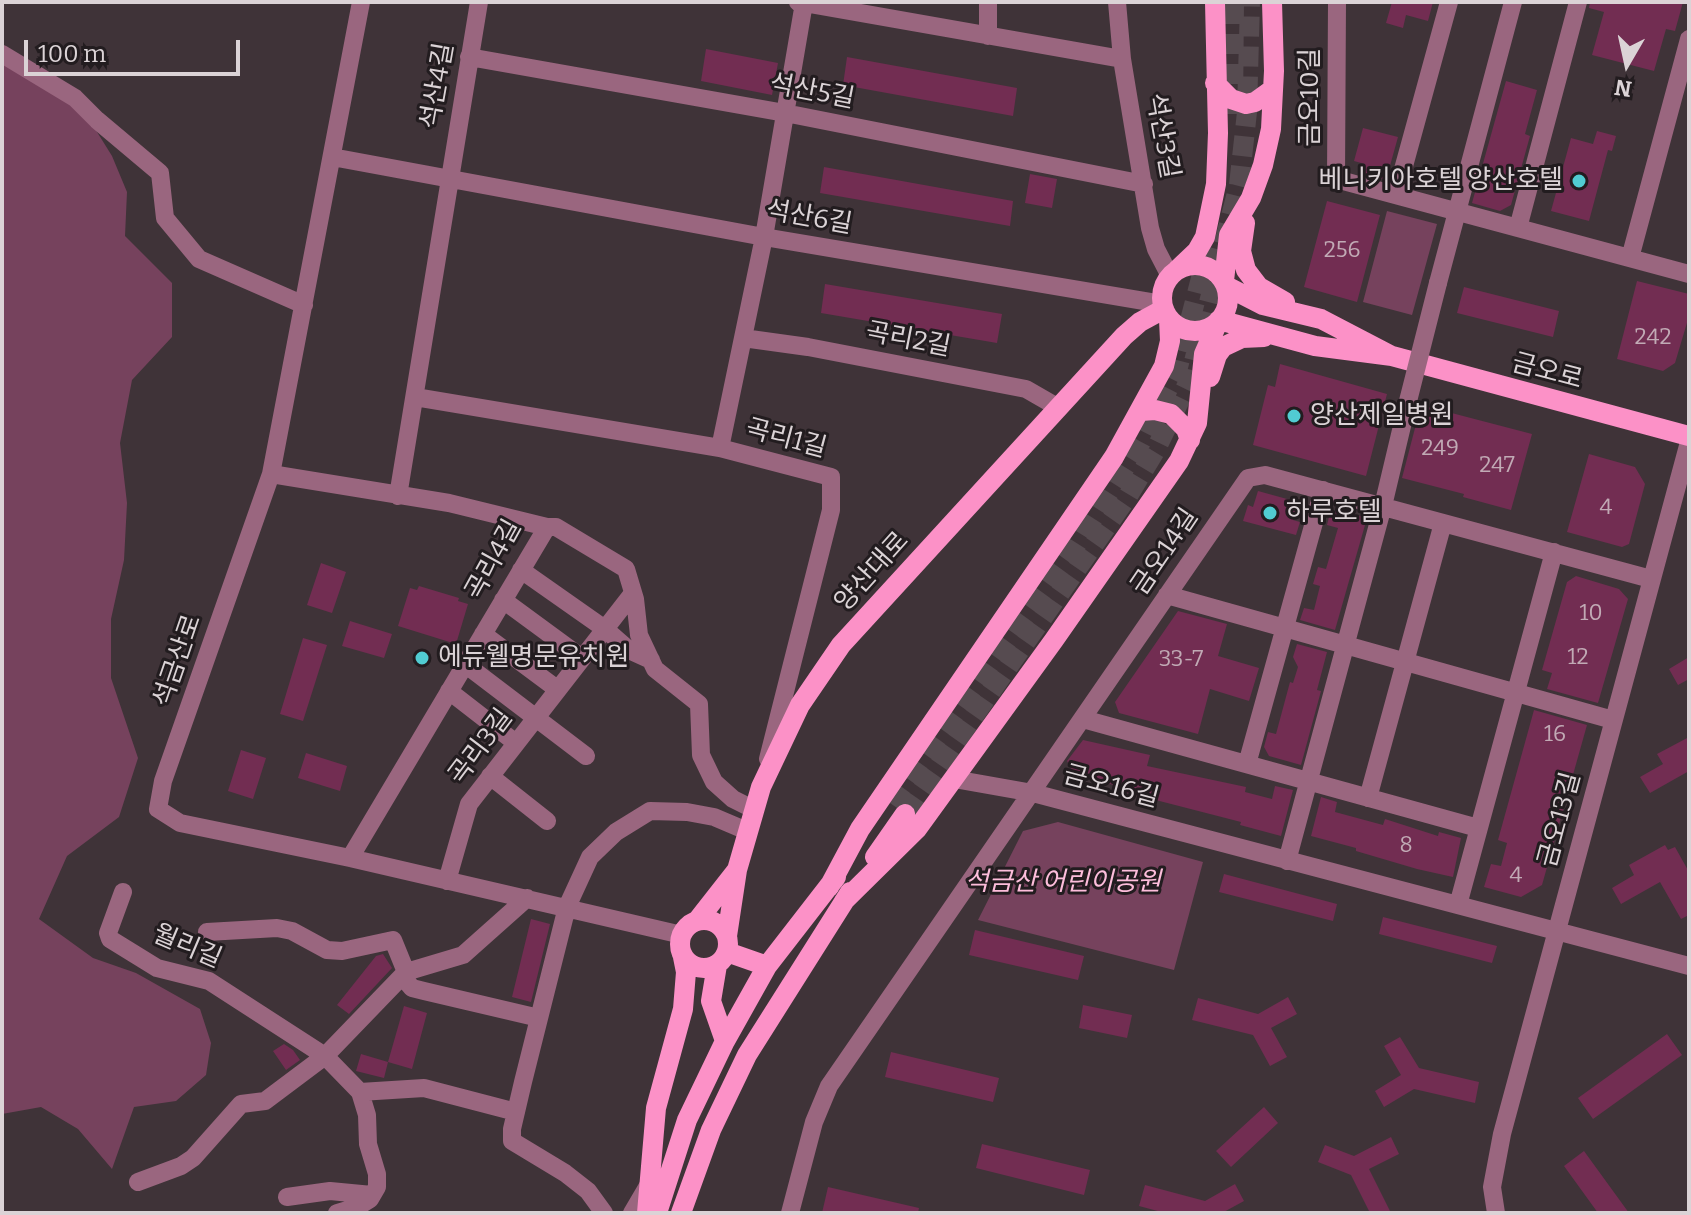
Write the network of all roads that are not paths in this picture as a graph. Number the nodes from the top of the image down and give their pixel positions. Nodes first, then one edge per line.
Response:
1 (361, 2) edge
2 (479, 2) edge
3 (798, 2) edge
4 (988, 2) edge
5 (1117, 2) edge
6 (1215, 2) edge
7 (1272, 2) edge
8 (1337, 2) edge
9 (1449, 2) edge
10 (1513, 2) edge
11 (1578, 2) edge
12 (804, 3) edge
13 (988, 36) junction
14 (1689, 39) edge
15 (2, 54) edge
16 (469, 57) junction
17 (1122, 59) junction
18 (1215, 83) junction
19 (1273, 89) junction
20 (785, 113) junction
21 (332, 157) junction
22 (449, 179) junction
23 (1144, 184) junction
24 (1396, 195) junction
25 (1251, 198) junction
26 (1459, 211) junction
27 (1518, 228) junction
28 (764, 237) junction
29 (1630, 258) junction
30 (1174, 273) junction
31 (1689, 274) edge
32 (1225, 284) junction
33 (304, 305) junction
34 (1165, 311) junction
35 (1321, 319) junction
36 (1219, 321) junction
37 (743, 338) junction
38 (1285, 338) junction
39 (1392, 356) junction
40 (415, 397) junction
41 (1059, 408) junction
42 (1141, 411) junction
43 (1193, 431) junction
44 (1689, 436) edge
45 (1689, 442) edge
46 (720, 448) junction
47 (271, 474) junction
48 (1323, 490) junction
49 (398, 496) junction
50 (1383, 506) junction
51 (1443, 523) junction
52 (547, 527) junction
53 (1554, 552) junction
54 (521, 570) junction
55 (1651, 579) junction
56 (633, 593) junction
57 (1167, 595) junction
58 (503, 600) junction
59 (1285, 628) junction
60 (605, 629) junction
61 (483, 634) junction
62 (1346, 645) junction
63 (582, 658) junction
64 (651, 660) junction
65 (1405, 662) junction
66 (465, 664) junction
67 (557, 689) junction
68 (449, 691) junction
69 (1515, 693) junction
70 (534, 719) junction
71 (1083, 719) junction
72 (1613, 720) junction
73 (516, 743) junction
74 (586, 756) dead end
75 (1247, 764) junction
76 (490, 776) junction
77 (954, 779) junction
78 (1309, 782) junction
79 (761, 787) junction
80 (1033, 793) junction
81 (1368, 798) junction
82 (753, 809) junction
83 (897, 809) tunnel mouth
84 (547, 821) dead end
85 (1478, 828) junction
86 (747, 831) junction
87 (350, 858) junction
88 (1287, 861) junction
89 (737, 870) junction
90 (447, 881) junction
91 (123, 892) dead end
92 (836, 894) junction
93 (527, 898) junction
94 (1458, 905) junction
95 (567, 907) junction
96 (689, 928) junction
97 (207, 932) dead end
98 (1557, 932) junction
99 (724, 951) junction
100 (683, 957) junction
101 (767, 966) junction
102 (1689, 966) edge
103 (404, 974) junction
104 (539, 1018) junction
105 (725, 1041) junction
106 (325, 1056) junction
107 (360, 1092) junction
108 (516, 1112) junction
109 (138, 1182) dead end
110 (649, 1184) junction
111 (372, 1195) junction
112 (287, 1197) dead end
113 (337, 1213) edge
114 (604, 1213) edge
115 (632, 1213) edge
116 (647, 1213) edge
117 (657, 1213) edge
118 (681, 1213) edge
119 (790, 1213) edge
120 (1496, 1213) edge

1 - 21 street, 석금산로
2 - 16 street, 석산4길
3 - 12 street
4 - 13 street
5 - 17 street, 석산3길
6 - 18 main road
7 - 19 main road
8 - 24 street, 금오10길
9 - 24 street
10 - 26 street
11 - 27 street
12 - 13 street
12 - 20 street
13 - 17 street
14 - 29 street
15 - 33 street
16 - 20 street, 석산5길
16 - 22 street, 석산4길
17 - 23 street, 석산3길
18 - 19 main road
18 - 30 main road
19 - 25 main road
20 - 23 street, 석산5길
20 - 28 street
21 - 22 street, 석산6길
21 - 33 street, 석금산로
22 - 28 street, 석산6길
22 - 40 street
23 - 30 street, 석산3길
24 - 26 street, 금오10길
25 - 32 main road
25 - 35 main road
26 - 27 street, 금오10길
26 - 50 street, bridge
27 - 29 street, 금오10길
28 - 34 street, 석산6길
28 - 37 street
29 - 31 street, 금오10길
30 - 32 main road
30 - 34 main road
32 - 35 main road, 금오로
32 - 36 main road
33 - 47 street, 석금산로
34 - 36 main road
34 - 41 main road, 양산대로
34 - 42 main road
35 - 39 main road, 금오로
36 - 38 main road, 금오로
36 - 43 main road
37 - 41 street, 곡리2길
37 - 46 street
38 - 39 main road, 금오로
38 - 43 main road
39 - 44 main road, 금오로
40 - 46 street, 곡리1길
40 - 49 street
41 - 79 main road, 양산대로
42 - 43 main road
42 - 92 main road
43 - 77 main road
45 - 55 street, 금오13길
46 - 79 street, 곡리1길
47 - 49 street, 곡리4길
47 - 87 street, 석금산로
48 - 50 street, 금오14길
48 - 57 street, 금오14길
48 - 59 street
49 - 52 street, 곡리4길
50 - 51 street, 금오14길
50 - 62 street
51 - 53 street, 금오14길
51 - 65 street
52 - 54 street, 곡리4길
52 - 56 street
53 - 55 street, 금오14길
53 - 69 street
54 - 58 street, 곡리4길
54 - 60 street
55 - 72 street, 금오13길
56 - 60 street, 곡리3길
56 - 64 street
57 - 59 street
57 - 71 street, 금오14길
58 - 61 street, 곡리4길
58 - 63 street
59 - 62 street
59 - 75 street
60 - 63 street, 곡리3길
60 - 64 street
61 - 66 street, 곡리4길
61 - 67 street
62 - 65 street
62 - 78 street
63 - 67 street, 곡리3길
64 - 82 street
65 - 69 street
65 - 81 street
66 - 68 street, 곡리4길
66 - 70 street
67 - 70 street, 곡리3길
68 - 73 street
68 - 87 street, 곡리4길
69 - 72 street
69 - 85 street
70 - 73 street, 곡리3길
70 - 74 street
71 - 75 street
71 - 80 street, 금오14길
72 - 98 street, 금오13길
73 - 76 street, 곡리3길
75 - 78 street
76 - 84 street
76 - 90 street, 곡리3길
77 - 80 street
77 - 92 main road
78 - 81 street
78 - 88 street
79 - 82 main road, 양산대로
80 - 88 street, 금오16길
80 - 119 street, 금오16길
81 - 85 street
82 - 86 main road, 양산대로
83 - 92 main road
85 - 94 street
86 - 89 main road, 양산대로
86 - 95 street
87 - 90 street, 석금산로
88 - 94 street, 금오16길
89 - 96 main road
89 - 99 main road, 양산대로
90 - 93 street, 석금산로
91 - 106 street, 월리길
92 - 101 main road
92 - 118 main road
93 - 95 street, 석금산로
93 - 103 street
94 - 98 street, 금오16길
95 - 96 street, 석금산로
95 - 104 street
96 - 99 main road
96 - 100 main road
97 - 103 street, 월리길
98 - 102 street, 금오16길
98 - 120 street, 금오13길
99 - 100 main road
99 - 101 main road
99 - 105 main road, 양산대로
100 - 110 main road
101 - 105 main road
103 - 104 street
103 - 106 street
104 - 108 street
105 - 117 main road
106 - 107 street, 월리길
106 - 109 street
107 - 108 street
107 - 111 street
108 - 114 street
110 - 115 street
110 - 116 main road
111 - 112 street
111 - 113 street

